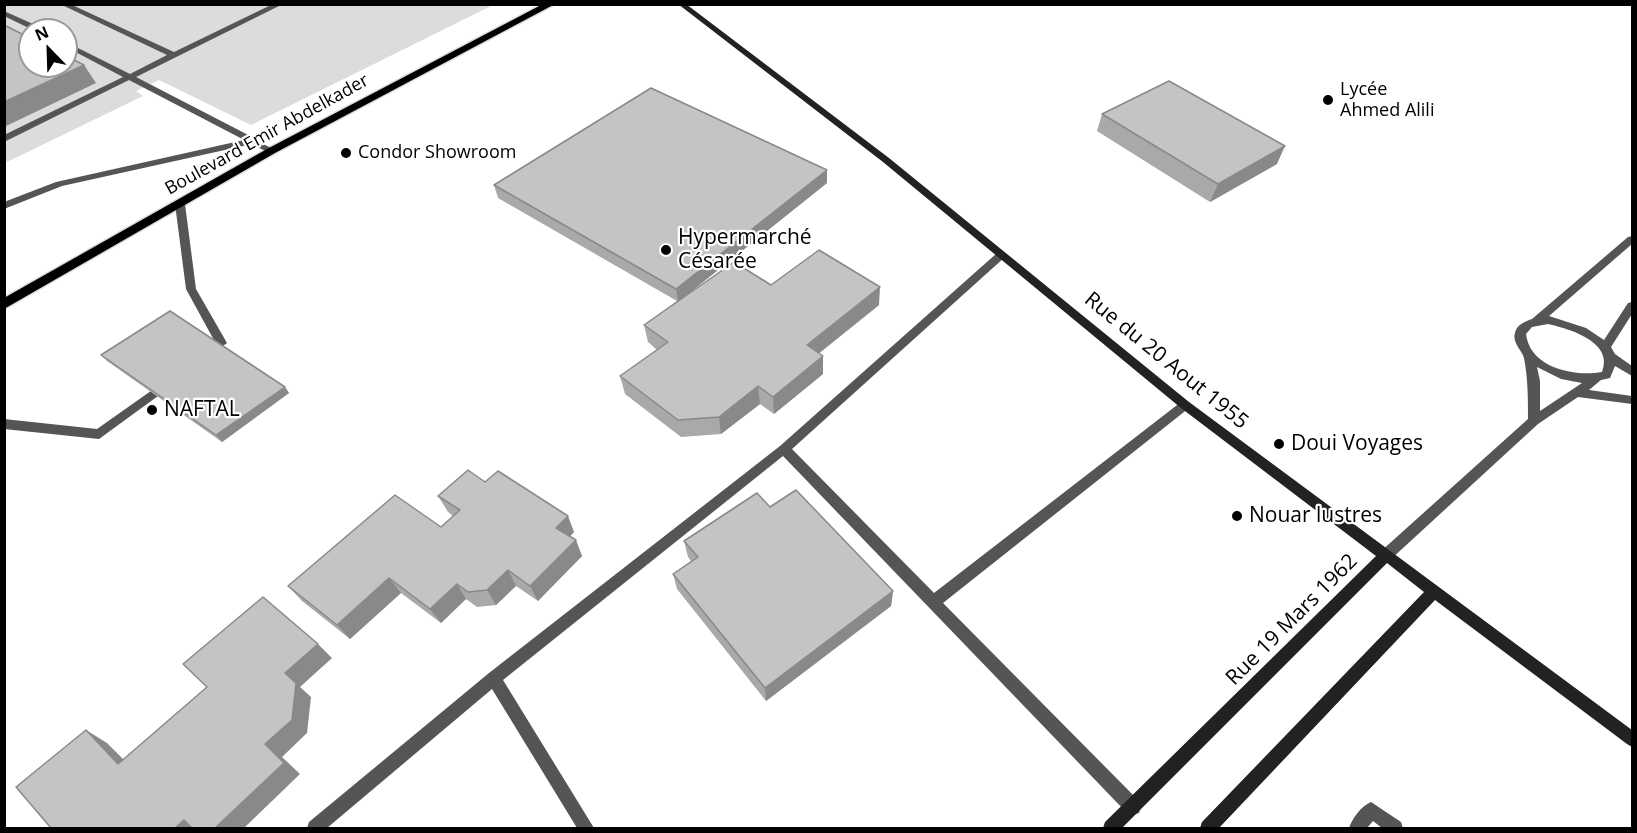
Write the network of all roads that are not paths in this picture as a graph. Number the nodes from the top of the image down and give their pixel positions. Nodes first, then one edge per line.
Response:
1 (63, 4) edge
2 (550, 4) edge
3 (681, 4) edge
4 (276, 5) edge
5 (4, 13) edge
6 (18, 20) edge
7 (78, 50) edge
8 (174, 55) junction
9 (130, 75) junction
10 (4, 139) edge
11 (253, 141) junction
12 (271, 151) junction
13 (180, 204) junction
14 (4, 206) edge
15 (1632, 239) edge
16 (1000, 255) junction
17 (4, 304) edge
18 (1632, 306) edge
19 (1537, 321) junction
20 (1608, 352) junction
21 (1529, 356) junction
22 (193, 364) edge
23 (1632, 372) edge
24 (174, 378) edge
25 (1596, 379) junction
26 (1575, 392) junction
27 (1632, 400) edge
28 (1185, 405) junction
29 (1534, 422) junction
30 (4, 424) edge
31 (784, 448) junction
32 (1386, 556) junction
33 (1434, 591) junction
34 (935, 601) junction
35 (494, 678) junction
36 (1632, 739) edge
37 (1133, 807) junction
38 (315, 828) edge
39 (586, 828) edge
40 (1111, 828) edge
41 (1208, 828) edge
42 (1358, 828) edge
43 (1395, 828) edge

1 - 8 street
2 - 12 main road, Boulevard Emir Abdelkader
3 - 16 street, Rue du 20 Aout 1955
4 - 8 street
5 - 6 street
7 - 9 street
8 - 9 street
9 - 10 street
9 - 11 street
11 - 12 street
11 - 14 street
12 - 13 main road, Boulevard Emir Abdelkader
13 - 17 main road, Boulevard Emir Abdelkader
13 - 22 street
15 - 19 street
16 - 28 street, Rue du 20 Aout 1955
16 - 31 street
18 - 20 street
19 - 20 street
19 - 21 street
20 - 23 street
20 - 25 street
21 - 25 street
21 - 29 street
24 - 30 street
25 - 26 street, Rue 19 Mars 1962
26 - 27 street
26 - 29 street, Rue 19 Mars 1962
28 - 32 street, Rue du 20 Aout 1955
28 - 34 street
29 - 32 street, Rue 19 Mars 1962
31 - 34 street
31 - 35 street
32 - 33 street, Rue du 20 Aout 1955
32 - 37 street, Rue 19 Mars 1962
33 - 36 street, Rue du 20 Aout 1955
33 - 41 street
34 - 37 street
35 - 38 street
35 - 39 street
37 - 40 street, Rue 19 Mars 1962
42 - 43 street

